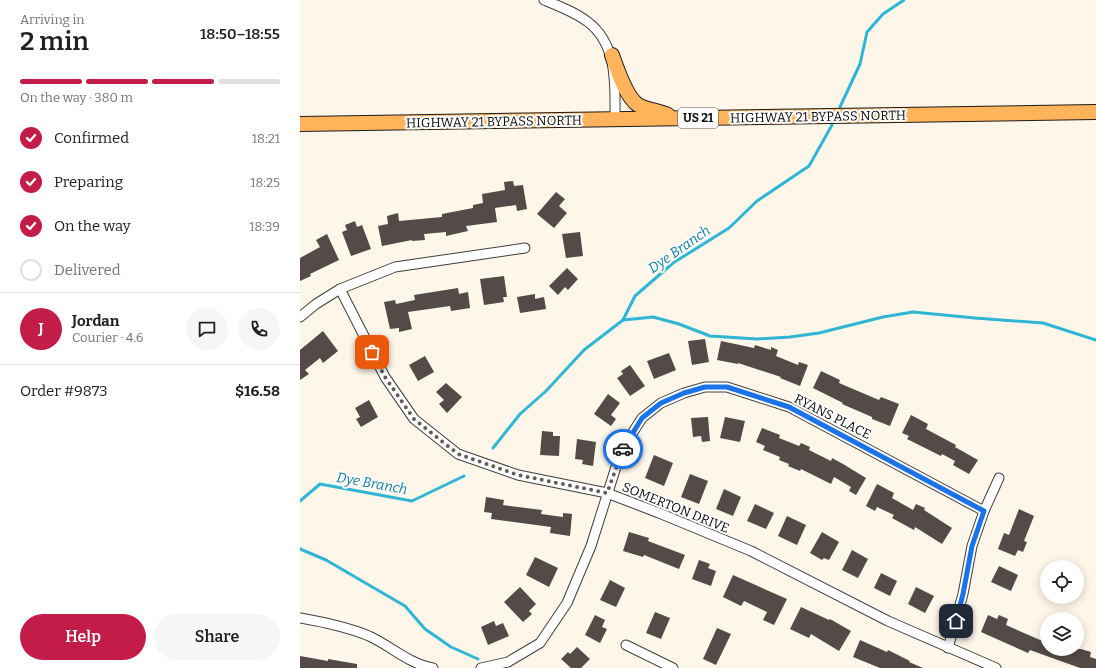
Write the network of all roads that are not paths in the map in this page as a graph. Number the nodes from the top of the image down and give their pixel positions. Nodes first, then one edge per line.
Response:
1 (544, 0) edge
2 (612, 55) junction
3 (1096, 112) edge
4 (678, 118) junction
5 (615, 119) junction
6 (300, 124) edge
7 (525, 248) dead end
8 (340, 289) junction
9 (300, 317) edge
10 (999, 478) dead end
11 (607, 493) junction
12 (984, 511) junction
13 (300, 618) edge
14 (626, 645) dead end
15 (948, 648) junction
16 (433, 668) edge
17 (481, 668) edge
18 (673, 668) edge
19 (996, 668) edge

1 - 2 street
2 - 4 main road
2 - 5 street
3 - 4 main road, HIGHWAY 21 BYPASS NORTH / US 21
4 - 5 main road, HIGHWAY 21 BYPASS NORTH / US 21
5 - 6 main road, HIGHWAY 21 BYPASS NORTH / US 21
7 - 8 street
8 - 9 street
8 - 11 street, SOMERTON DRIVE
10 - 12 street
11 - 12 street, RYANS PLACE
11 - 15 street, SOMERTON DRIVE
11 - 17 street, RYANS PLACE
12 - 15 street
13 - 16 street
14 - 18 street
15 - 19 street, SOMERTON DRIVE

